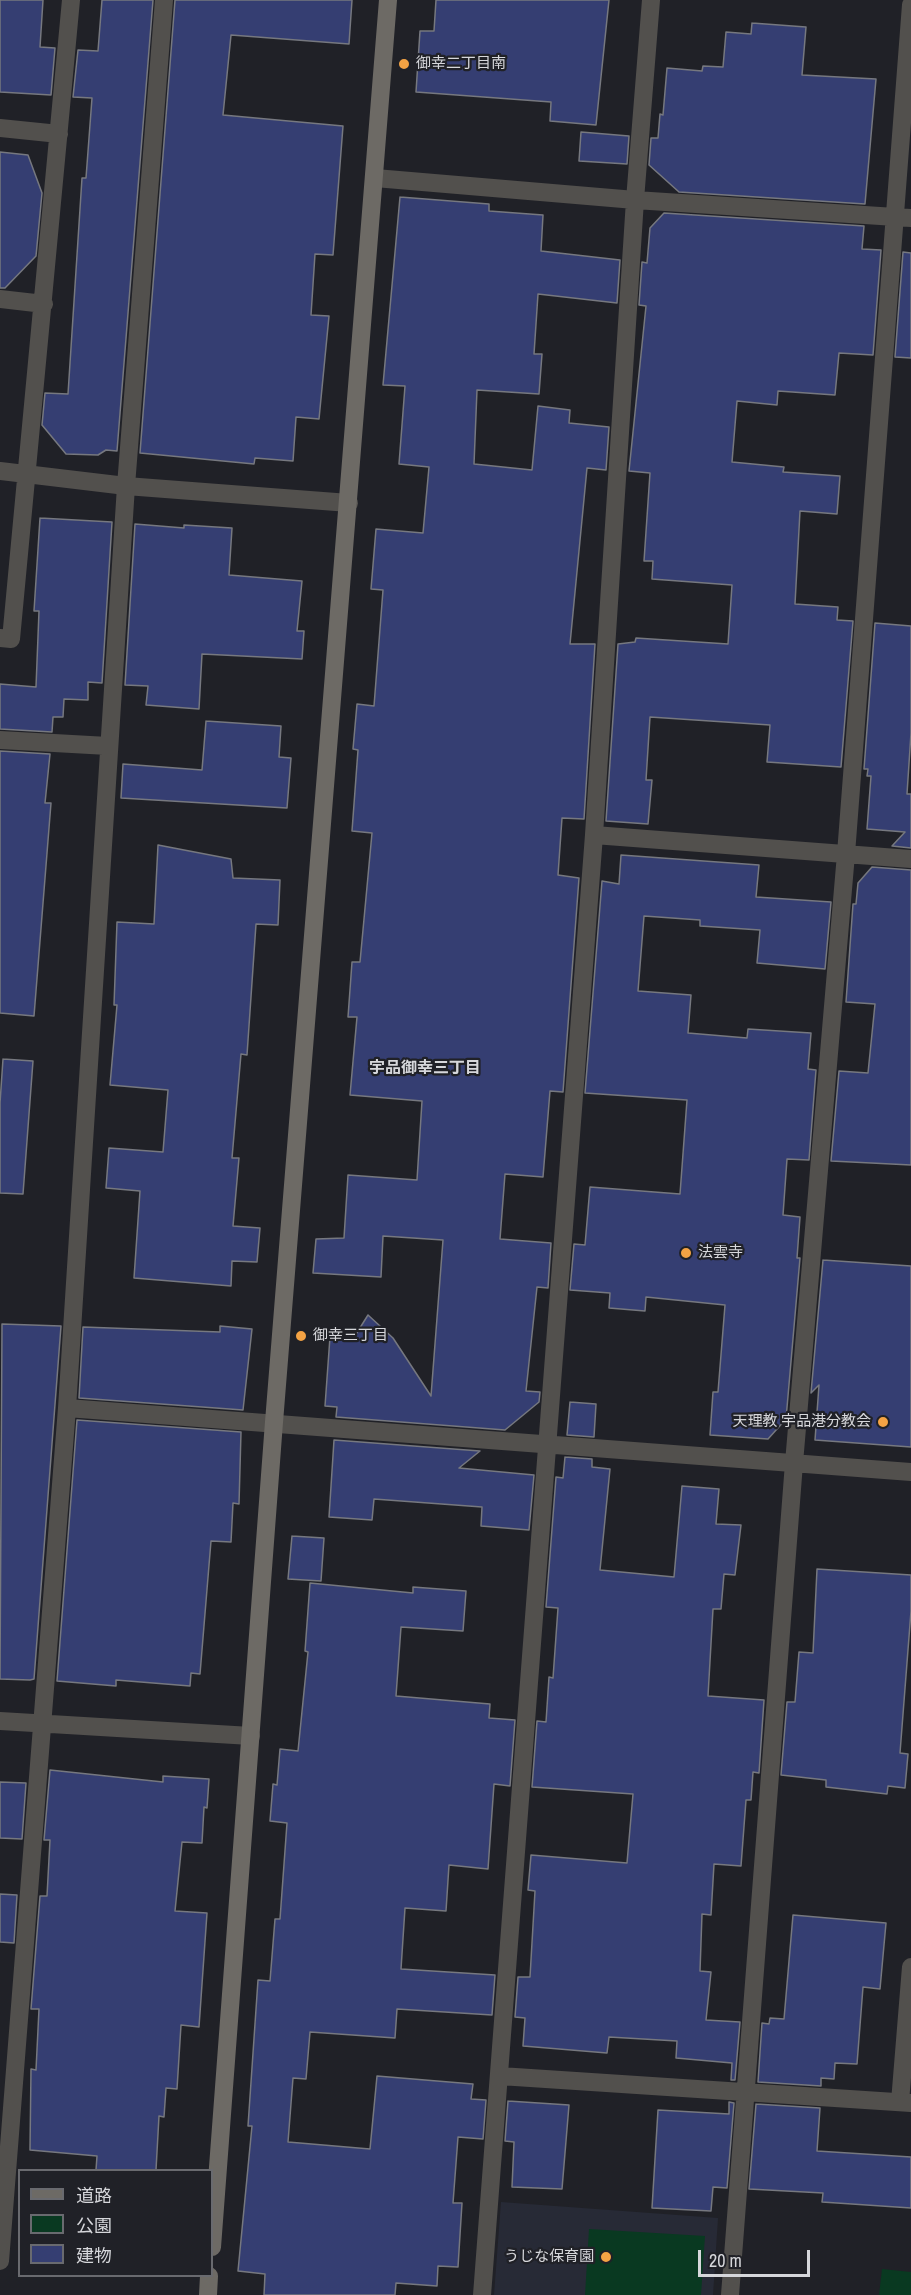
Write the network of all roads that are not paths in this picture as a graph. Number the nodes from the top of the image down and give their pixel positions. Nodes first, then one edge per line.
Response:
1 (71, 0) edge
2 (164, 0) edge
3 (388, 0) edge
4 (651, 0) edge
5 (911, 5) edge
6 (0, 128) edge
7 (59, 134) junction
8 (375, 178) junction
9 (635, 200) junction
10 (903, 218) edge
11 (0, 299) edge
12 (44, 304) junction
13 (0, 471) edge
14 (28, 474) junction
15 (126, 486) junction
16 (349, 503) junction
17 (0, 638) edge
18 (0, 740) edge
19 (108, 746) junction
20 (594, 835) junction
21 (846, 854) junction
22 (911, 859) edge
23 (67, 1408) junction
24 (274, 1422) junction
25 (547, 1444) junction
26 (794, 1463) junction
27 (911, 1472) edge
28 (0, 1721) edge
29 (43, 1724) junction
30 (251, 1736) junction
31 (911, 1967) edge
32 (8, 2041) edge
33 (500, 2076) junction
34 (745, 2092) junction
35 (905, 2102) edge
36 (213, 2234) edge
37 (0, 2261) edge
38 (209, 2277) edge
39 (208, 2295) edge
40 (482, 2295) edge
41 (730, 2295) edge

1 - 7 street
2 - 15 street
3 - 8 street
4 - 9 street
5 - 10 street
6 - 7 street
7 - 12 street
8 - 9 street
8 - 16 street
9 - 10 street
9 - 20 street
10 - 21 street
11 - 12 street
12 - 14 street
13 - 14 street
14 - 15 street
14 - 17 street
15 - 16 street
15 - 19 street
16 - 24 street
18 - 19 street
19 - 23 street
20 - 21 street
20 - 25 street
21 - 22 street
21 - 26 street
23 - 24 street
23 - 29 street
24 - 25 street
24 - 30 street
25 - 26 street
25 - 33 street
26 - 27 street
26 - 34 street
28 - 29 street
29 - 30 street
29 - 32 street
30 - 36 street
31 - 35 street
32 - 37 street
33 - 34 street
33 - 40 street
34 - 35 street
34 - 41 street
38 - 39 street

